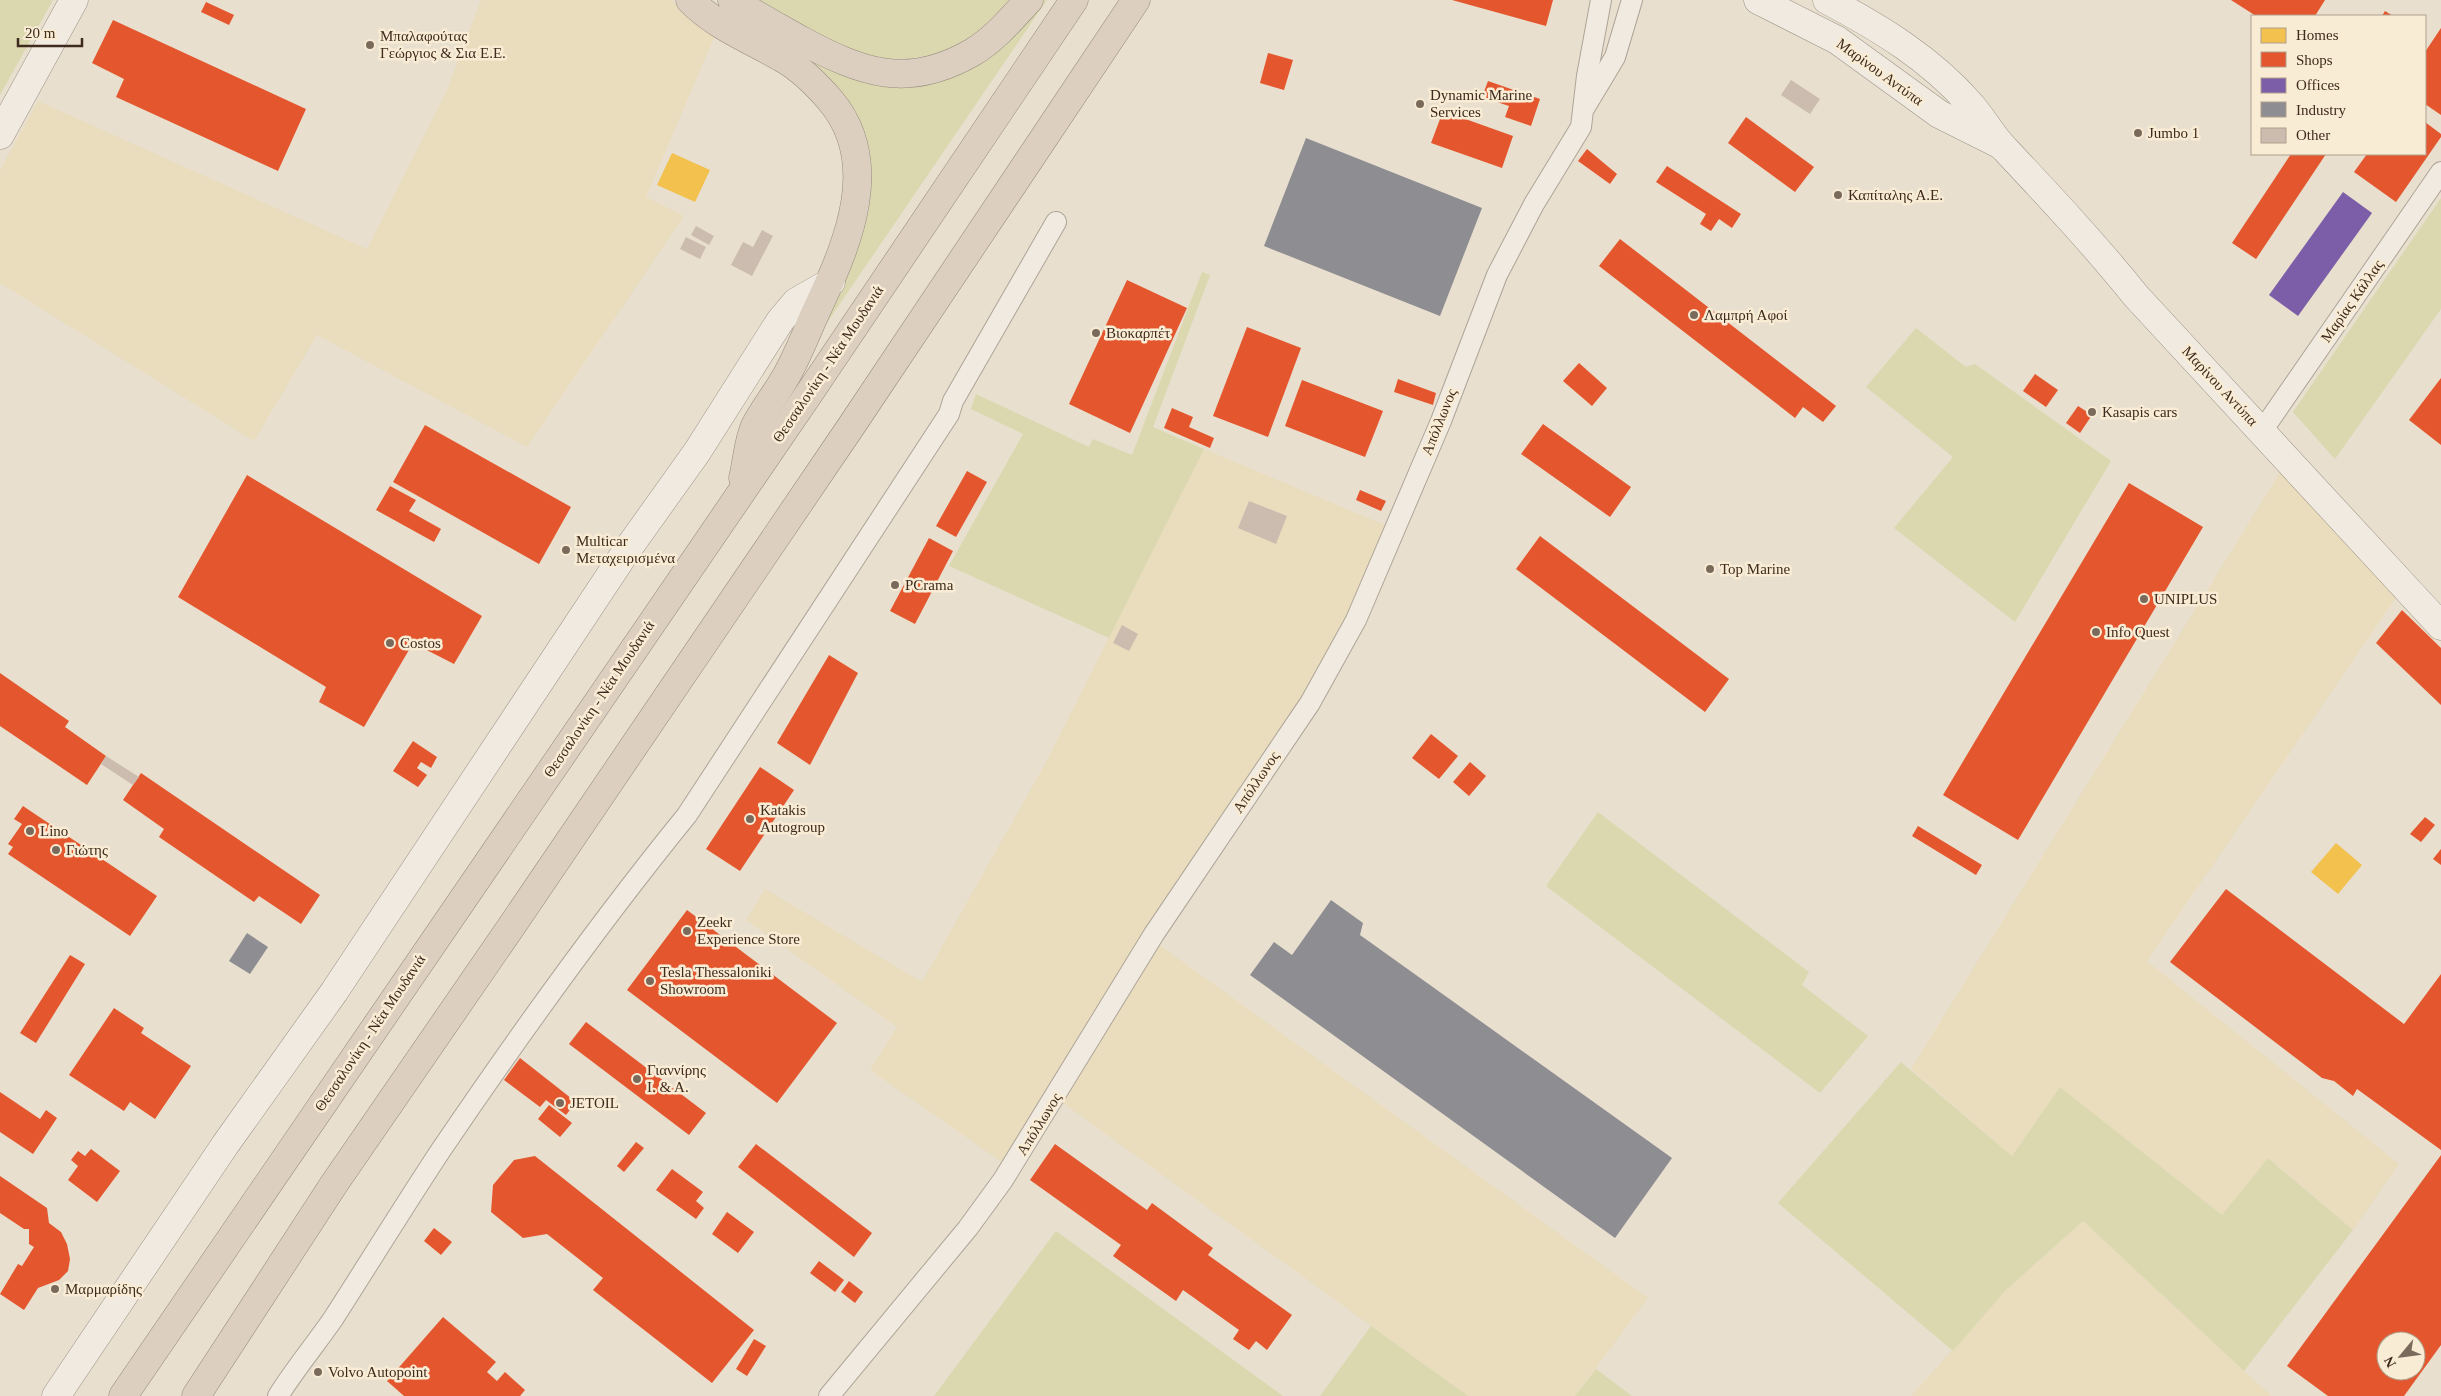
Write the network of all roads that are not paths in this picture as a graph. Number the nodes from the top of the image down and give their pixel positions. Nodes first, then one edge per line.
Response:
1 (74, 0) edge
2 (690, 0) edge
3 (732, 0) edge
4 (1029, 0) edge
5 (1074, 0) edge
6 (1136, 0) edge
7 (1601, 0) edge
8 (1632, 0) edge
9 (1758, 0) edge
10 (1827, 0) edge
11 (1583, 111) junction
12 (0, 135) edge
13 (2000, 145) junction
14 (2441, 172) edge
15 (1056, 222) dead end
16 (831, 282) junction
17 (2262, 431) junction
18 (740, 492) junction
19 (2441, 626) edge
20 (56, 1396) edge
21 (123, 1396) edge
22 (196, 1396) edge
23 (278, 1396) edge
24 (829, 1396) edge

1 - 12 street
2 - 16 highway
3 - 4 highway
5 - 18 highway, Θεσσαλονίκη - Νέα Μουδανιά
6 - 22 highway
7 - 11 street
8 - 11 street
9 - 13 street, Μαρίνου Αντύπα
10 - 13 street, Μαρίνου Αντύπα
11 - 24 street, Απόλλωνος
13 - 17 street, Μαρίνου Αντύπα
14 - 17 street, Μαρίας Κάλλας
15 - 23 street
16 - 18 highway
16 - 20 street
17 - 19 street, Μαρίνου Αντύπα
18 - 21 highway, Θεσσαλονίκη - Νέα Μουδανιά

